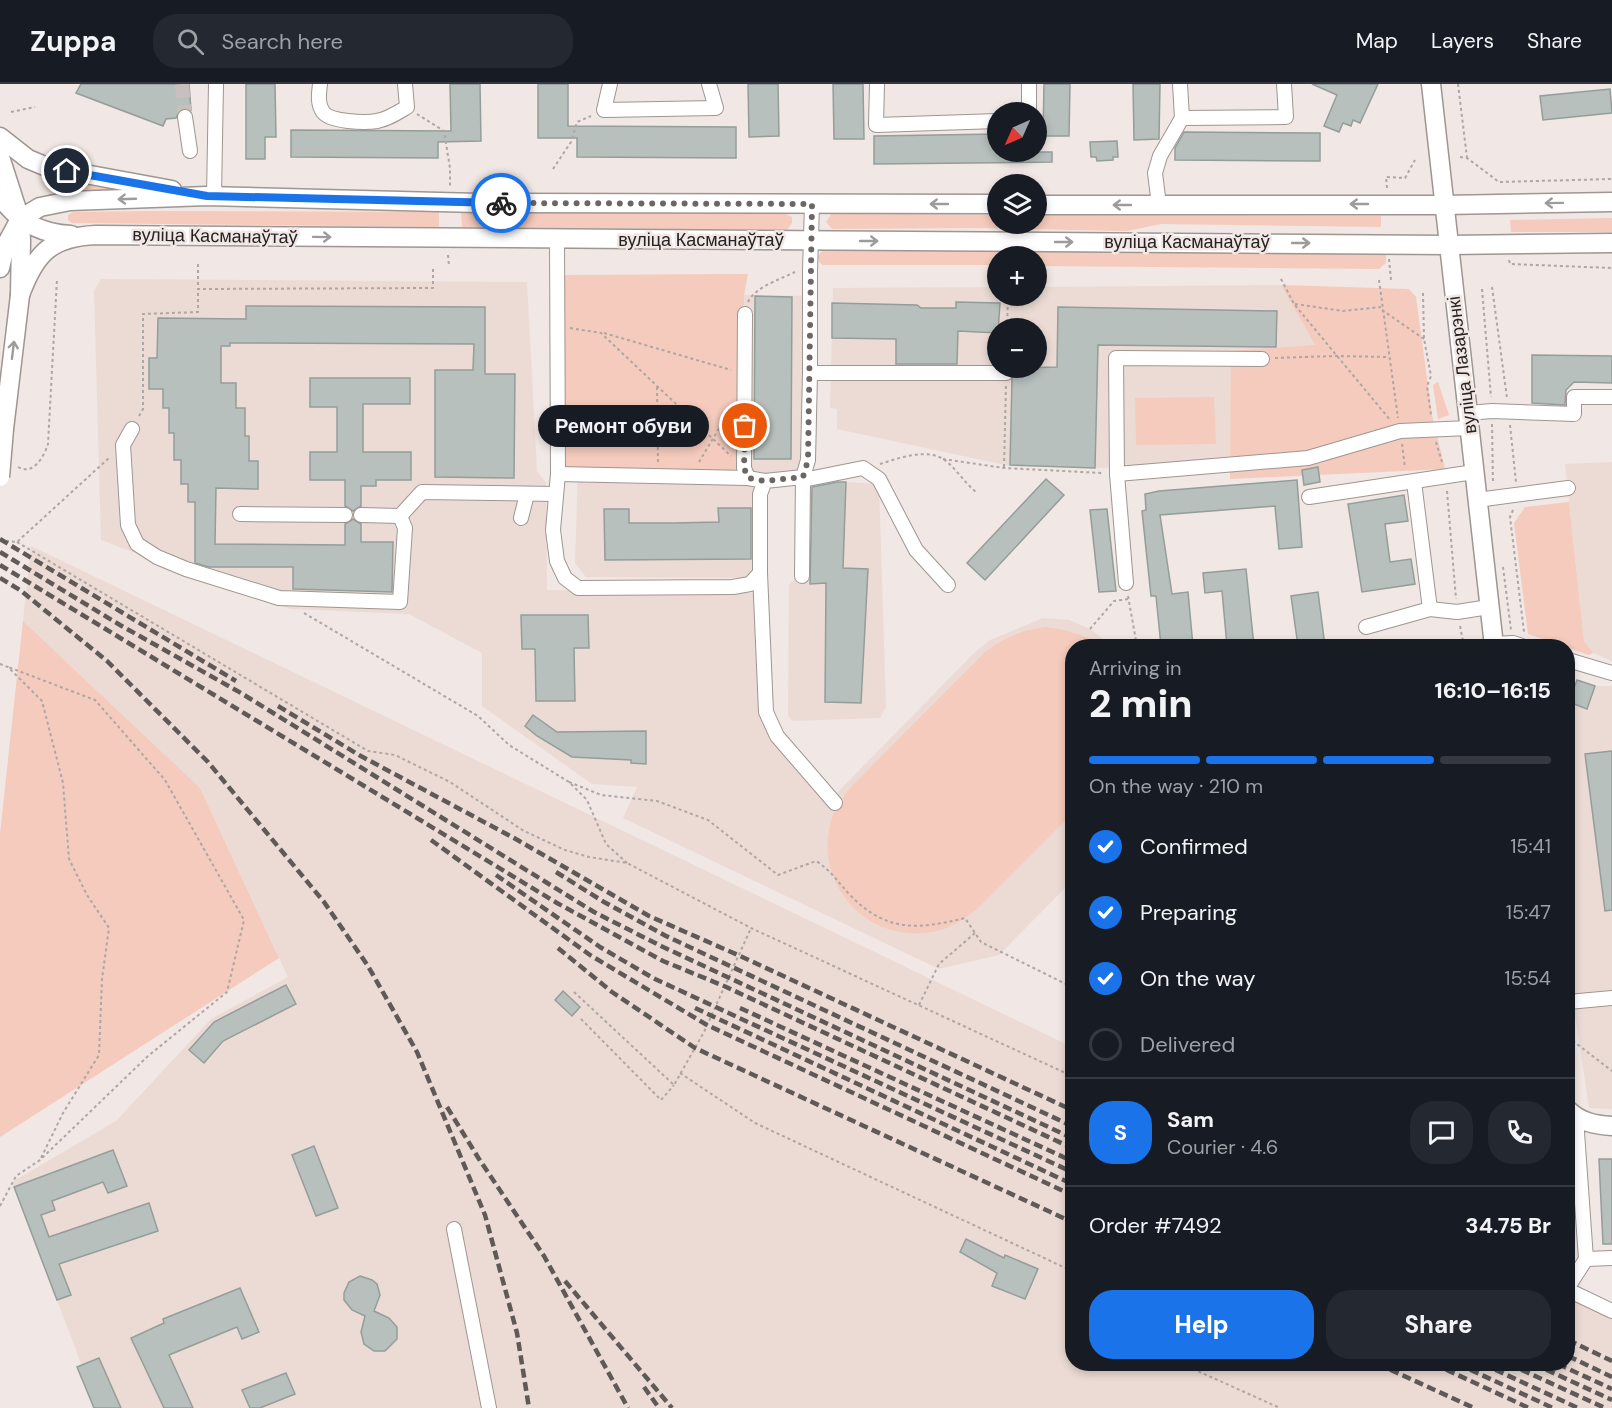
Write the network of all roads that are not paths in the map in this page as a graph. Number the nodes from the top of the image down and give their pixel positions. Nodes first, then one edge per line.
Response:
1 (216, 84) edge
2 (320, 84) edge
3 (405, 84) edge
4 (610, 84) edge
5 (709, 84) edge
6 (877, 84) edge
7 (1029, 84) edge
8 (1180, 84) edge
9 (1284, 84) edge
10 (1431, 84) edge
11 (1029, 102) edge
12 (185, 117) tunnel mouth
13 (1182, 118) junction
14 (987, 122) edge
15 (0, 137) edge
16 (190, 151) dead end
17 (0, 157) edge
18 (0, 196) edge
19 (210, 196) junction
20 (70, 201) junction
21 (1612, 202) edge
22 (812, 204) junction
23 (987, 204) edge
24 (1047, 205) edge
25 (1159, 205) junction
26 (1444, 205) junction
27 (20, 219) junction
28 (77, 236) junction
29 (557, 240) junction
30 (811, 241) junction
31 (1612, 243) edge
32 (1448, 245) junction
33 (0, 268) edge
34 (20, 295) junction
35 (745, 314) road end
36 (1262, 359) road end
37 (810, 373) junction
38 (987, 373) edge
39 (1612, 396) edge
40 (1468, 421) junction
41 (132, 429) road end
42 (1474, 472) junction
43 (746, 473) junction
44 (558, 474) junction
45 (1117, 474) junction
46 (0, 477) edge
47 (803, 479) junction
48 (765, 481) junction
49 (1411, 482) junction
50 (1568, 488) dead end
51 (527, 494) junction
52 (555, 494) junction
53 (1309, 497) dead end
54 (1485, 499) junction
55 (240, 514) dead end
56 (345, 515) dead end
57 (361, 515) dead end
58 (400, 516) junction
59 (521, 518) dead end
60 (760, 573) junction
61 (802, 576) dead end
62 (1126, 583) road end
63 (948, 585) dead end
64 (1489, 607) junction
65 (1430, 609) junction
66 (1366, 627) dead end
67 (1493, 639) edge
68 (1575, 662) edge
69 (1612, 673) edge
70 (835, 803) dead end
71 (1612, 998) edge
72 (1575, 1001) edge
73 (1575, 1115) edge
74 (1612, 1126) edge
75 (1575, 1145) edge
76 (454, 1229) dead end
77 (1612, 1258) edge
78 (1586, 1259) junction
79 (1575, 1277) edge
80 (1575, 1292) edge
81 (1612, 1311) edge
82 (489, 1408) edge

1 - 19 street
2 - 3 street
4 - 5 street
6 - 14 street
7 - 11 street
8 - 13 street
9 - 13 street
10 - 26 main road, вуліца Лазарэнкі
12 - 16 street
13 - 25 street
15 - 19 main road, вуліца Касманаўтаў
17 - 27 main road
18 - 27 main road, вуліца Касманаўтаў
19 -> 20 main road, вуліца Касманаўтаў
19 - 22 main road, вуліца Касманаўтаў
20 - 27 main road, вуліца Касманаўтаў
20 - 28 main road
21 -> 26 main road, вуліца Касманаўтаў
23 -> 22 main road, вуліца Касманаўтаў
22 - 30 street
25 -> 24 main road, вуліца Касманаўтаў
26 -> 25 main road, вуліца Касманаўтаў
26 - 32 main road, вуліца Лазарэнкі
27 - 28 main road, вуліца Касманаўтаў
27 - 33 main road
27 - 34 main road
28 -> 29 main road, вуліца Касманаўтаў
28 - 34 main road, вуліца Касманаўтаў
29 - 30 main road, вуліца Касманаўтаў
29 - 44 street
30 -> 32 main road, вуліца Касманаўтаў
30 - 37 street
31 - 32 main road, вуліца Касманаўтаў
32 - 40 main road, вуліца Лазарэнкі
46 -> 34 main road, bridge
35 - 43 street
36 - 45 street
37 - 38 street
37 - 47 street
39 - 40 street
40 - 42 main road, вуліца Лазарэнкі
40 - 45 street
41 - 58 street
42 - 49 street
42 - 54 main road, вуліца Лазарэнкі
43 - 44 street
43 - 48 street
44 - 52 street
45 - 62 street
47 - 48 street
47 - 61 street
47 - 63 street
48 - 60 street
49 - 53 street
49 - 65 street
50 - 54 street
51 - 52 street
51 - 58 street
51 - 59 street
52 - 60 street
54 - 64 main road, вуліца Лазарэнкі
55 - 56 street
57 - 58 street
60 - 70 street
64 - 65 street
64 - 67 main road, вуліца Лазарэнкі
65 - 66 street
68 - 69 street
71 - 72 street
73 - 74 main road
75 - 78 street
76 - 82 street
77 - 78 street
78 - 79 street
80 - 81 street

